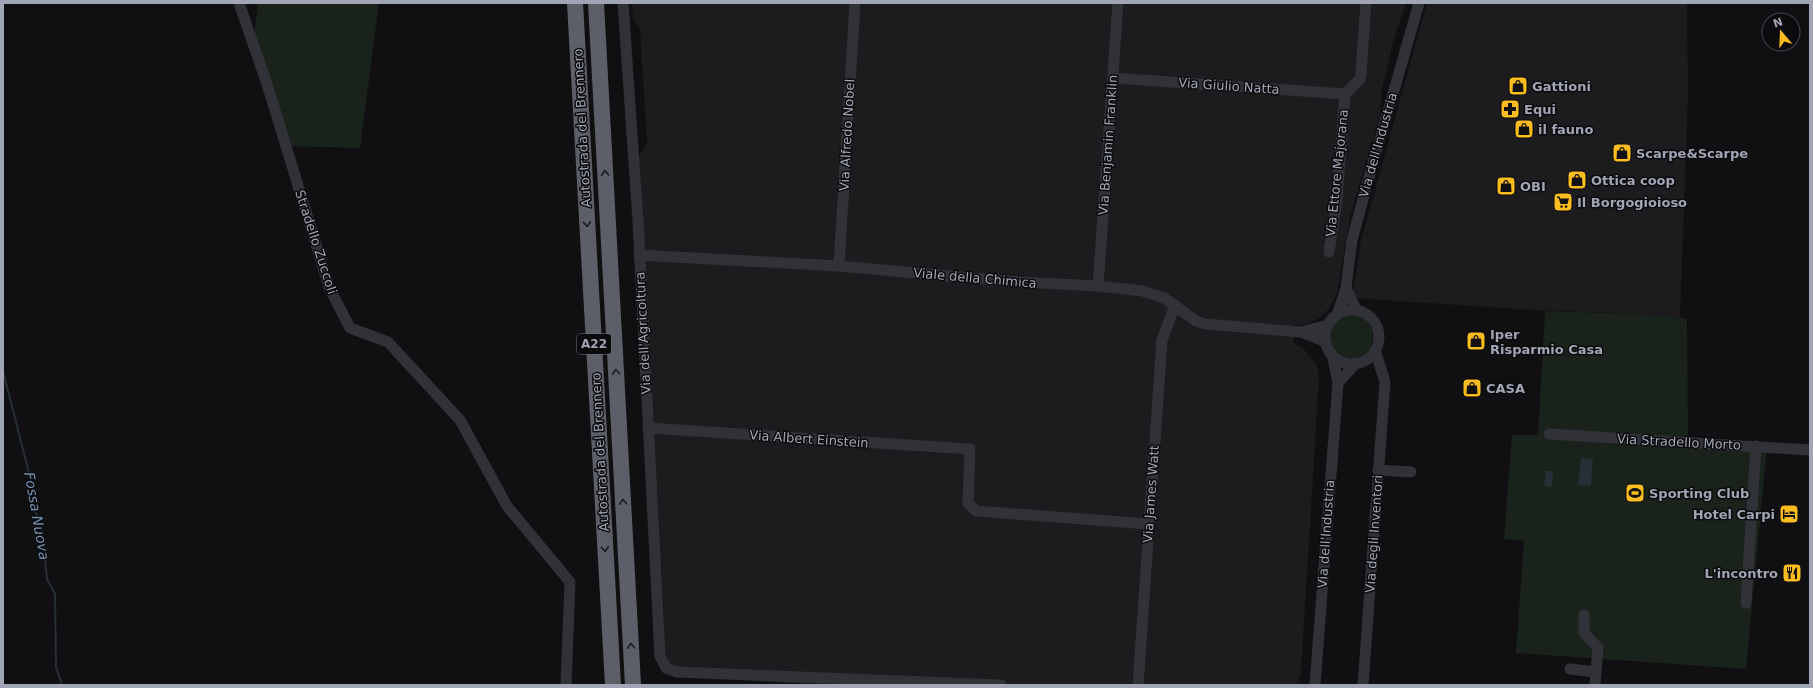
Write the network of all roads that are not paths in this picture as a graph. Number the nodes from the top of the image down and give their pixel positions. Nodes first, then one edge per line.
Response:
1 (239, 3) edge
2 (575, 3) edge
3 (596, 3) edge
4 (623, 3) edge
5 (855, 3) edge
6 (1118, 3) edge
7 (1366, 3) edge
8 (1419, 3) edge
9 (1113, 78) junction
10 (1345, 94) junction
11 (1329, 252) dead end
12 (640, 255) junction
13 (839, 266) junction
14 (1098, 286) junction
15 (1346, 288) junction
16 (1175, 306) junction
17 (1357, 310) junction
18 (1337, 315) junction
19 (1328, 325) junction
20 (1302, 332) junction
21 (1326, 342) junction
22 (1375, 350) junction
23 (1332, 354) junction
24 (1358, 363) junction
25 (1385, 382) junction
26 (1338, 383) junction
27 (648, 428) junction
28 (1548, 434) dead end
29 (1756, 446) junction
30 (1810, 450) edge
31 (1378, 470) junction
32 (1411, 472) dead end
33 (1149, 524) junction
34 (1746, 603) dead end
35 (1584, 615) dead end
36 (1316, 664) junction
37 (1570, 669) dead end
38 (1596, 672) junction
39 (566, 685) edge
40 (613, 685) edge
41 (633, 685) edge
42 (1001, 685) edge
43 (1138, 685) edge
44 (1305, 685) edge
45 (1315, 685) edge
46 (1363, 685) edge
47 (1595, 685) edge

1 - 39 street, Stradello Zuccoli
2 -> 40 highway, Autostrada del Brennero / A22
41 -> 3 highway, Autostrada del Brennero / A22
4 - 12 street, Via dell'Agricoltura
5 - 13 street, Via Alfredo Nobel
6 - 9 street, Via Benjamin Franklin
7 - 10 street
8 - 15 street, Via dell'Industria
9 - 10 street, Via Giulio Natta
9 - 14 street, Via Benjamin Franklin
10 - 11 street, Via Ettore Majorana
12 - 13 street, Viale della Chimica
12 - 27 street, Via dell'Agricoltura
13 - 14 street, Viale della Chimica
14 - 16 street, Viale della Chimica
15 - 17 street
15 - 18 street, Via dell'Industria
16 - 20 street, Viale della Chimica
16 - 33 street, Via James Watt
17 - 18 street
17 - 22 street
18 - 19 street
19 - 20 street, Viale della Chimica
19 - 21 street
20 - 21 street, Viale della Chimica
21 - 23 street
22 - 24 street
22 - 25 street, Via degli Inventori
23 - 24 street
23 - 26 street, Via dell'Industria
24 - 25 street
24 - 26 street
25 - 31 street, Via degli Inventori
26 - 36 street, Via dell'Industria
27 - 33 street, Via Albert Einstein
27 - 42 street, Via dell'Agricoltura
28 - 29 street, Via Stradello Morto
29 - 30 street, Via Stradello Morto
29 - 34 street
31 - 32 street
31 - 46 street, Via degli Inventori
33 - 43 street, Via James Watt
35 - 38 street
36 - 44 street
36 - 45 street, Via dell'Industria
37 - 38 street
38 - 47 street

